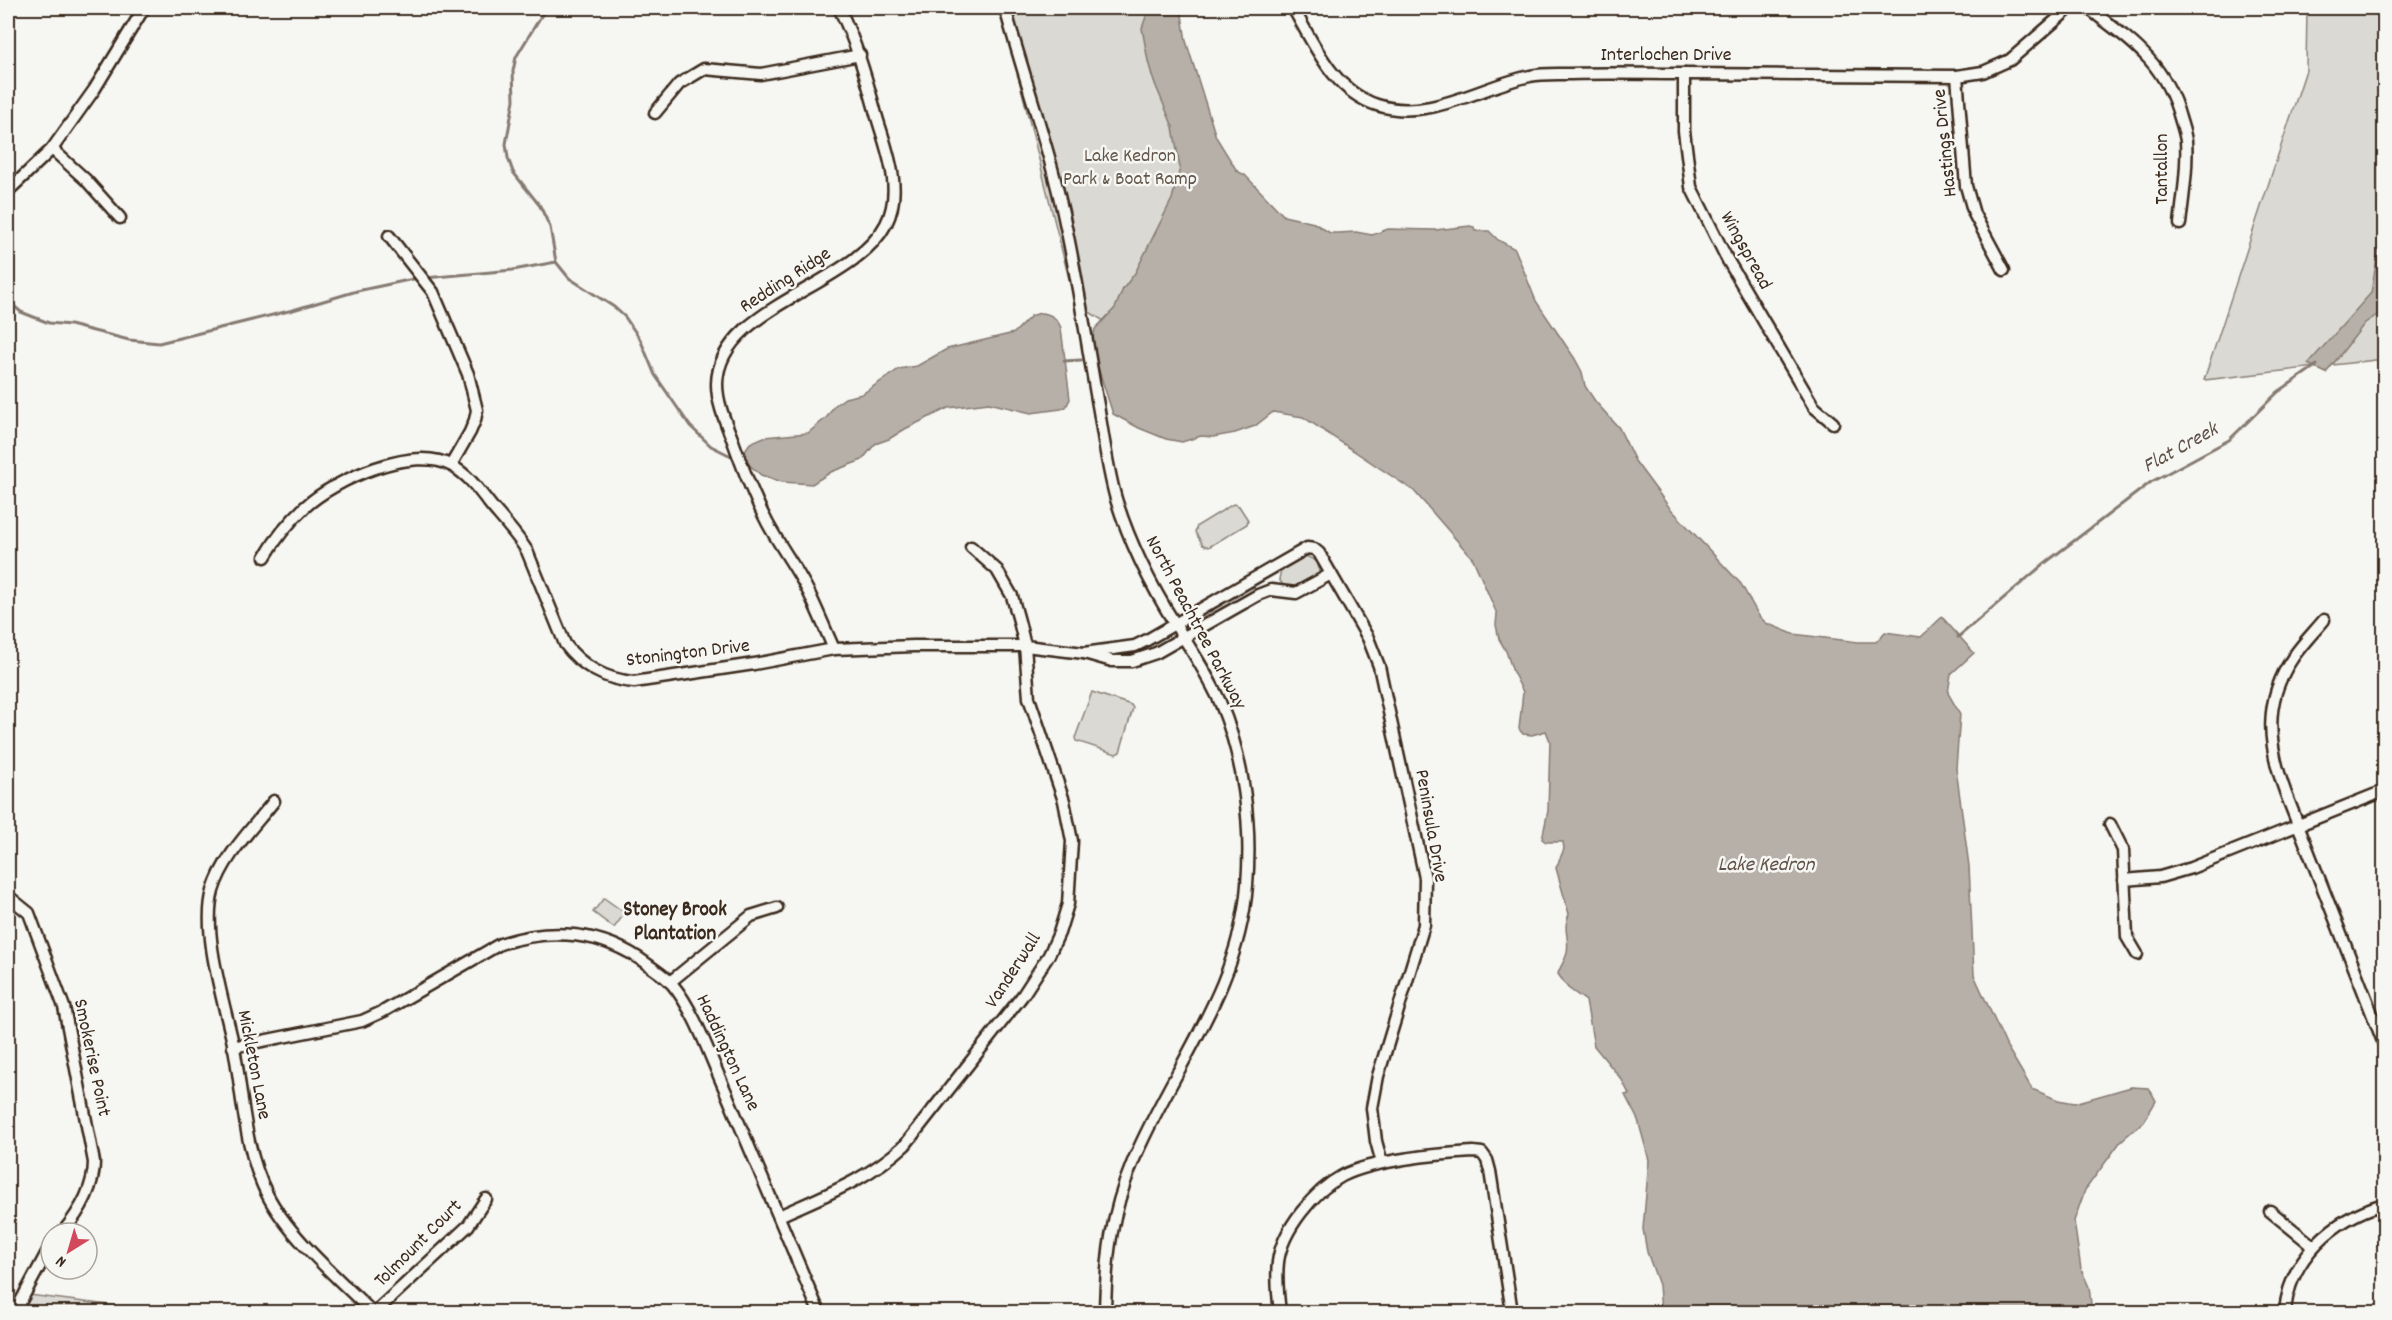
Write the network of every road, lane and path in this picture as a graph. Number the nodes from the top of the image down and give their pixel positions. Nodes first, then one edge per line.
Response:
1 (144, 8) edge
2 (839, 8) edge
3 (1005, 8) edge
4 (1293, 8) edge
5 (2070, 8) edge
6 (2088, 8) edge
7 (860, 55) junction
8 (1684, 74) junction
9 (1957, 76) junction
10 (655, 113) dead end
11 (52, 149) junction
12 (8, 191) edge
13 (120, 218) dead end
14 (2180, 224) dead end
15 (389, 236) dead end
16 (2004, 270) dead end
17 (1833, 423) dead end
18 (451, 465) junction
19 (971, 547) dead end
20 (265, 557) dead end
21 (1331, 574) junction
22 (1259, 576) junction
23 (1267, 592) junction
24 (2324, 620) dead end
25 (1174, 623) junction
26 (1184, 638) junction
27 (1025, 646) junction
28 (834, 649) junction
29 (1084, 653) junction
30 (2385, 791) edge
31 (273, 801) dead end
32 (2110, 824) dead end
33 (2298, 826) junction
34 (2124, 880) junction
35 (10, 901) edge
36 (777, 908) dead end
37 (2137, 954) dead end
38 (670, 982) junction
39 (2385, 1044) edge
40 (233, 1047) junction
41 (1382, 1163) junction
42 (486, 1199) dead end
43 (2385, 1204) edge
44 (2270, 1211) dead end
45 (779, 1216) junction
46 (70, 1221) edge
47 (2313, 1246) junction
48 (39, 1267) edge
49 (15, 1312) edge
50 (374, 1312) edge
51 (819, 1312) edge
52 (1105, 1312) edge
53 (1280, 1312) edge
54 (1512, 1312) edge
55 (2285, 1312) edge

1 - 11 street
2 - 7 street, Redding Ridge
3 - 25 street, North Peachtree Parkway
4 - 8 street, Interlochen Drive
5 - 9 street, Interlochen Drive
6 - 14 street, Tantallon
7 - 10 street
7 - 28 street, Redding Ridge
8 - 9 street, Interlochen Drive
8 - 17 street, Wingspread
9 - 16 street, Hastings Drive
11 - 12 street
11 - 13 street
15 - 18 street
18 - 20 street, Stonington Drive
18 - 28 street, Stonington Drive
19 - 27 street, Vanderwall
21 - 22 street, Peninsula Drive
21 - 23 street
21 - 41 street, Peninsula Drive
22 - 23 street
22 - 25 street, Peninsula Drive
23 - 26 street
24 - 33 street
25 - 26 street, North Peachtree Parkway
25 - 29 street, Stonington Drive
26 - 29 street, Stonington Drive
26 - 52 street, North Peachtree Parkway
27 - 28 street, Stonington Drive
27 - 29 street, Stonington Drive
27 - 45 street, Vanderwall
30 - 33 street
31 - 40 street, Mickleton Lane
32 - 34 street
33 - 34 street
33 - 39 street
34 - 37 street
35 - 46 street, Smokerise Point
36 - 38 street
38 - 40 street, Haddington Lane
38 - 45 street, Haddington Lane
40 - 50 street, Mickleton Lane
41 - 53 street
41 - 54 street
42 - 50 street, Tolmount Court
43 - 47 street
44 - 47 street
45 - 51 street, Haddington Lane
47 - 55 street
48 - 49 street

